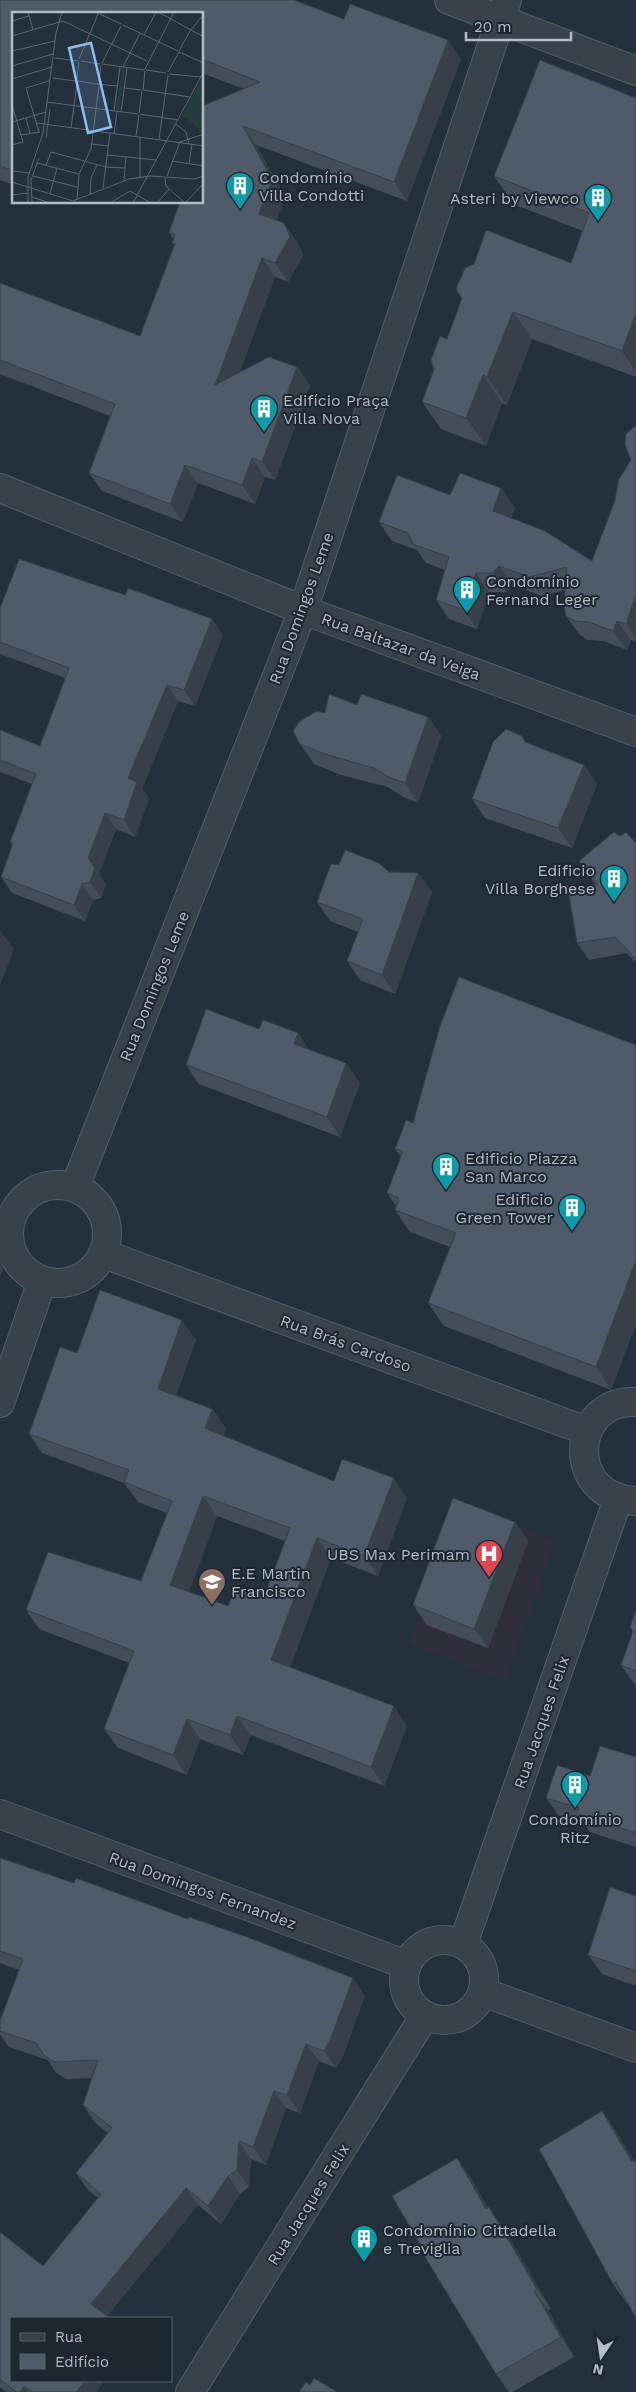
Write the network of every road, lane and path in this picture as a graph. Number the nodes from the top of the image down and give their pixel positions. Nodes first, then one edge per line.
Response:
1 (449, 0) edge
2 (504, 10) edge
3 (636, 71) edge
4 (0, 488) edge
5 (303, 610) junction
6 (636, 732) edge
7 (75, 1187) junction
8 (5, 1218) edge
9 (104, 1254) junction
10 (42, 1281) junction
11 (0, 1402) edge
12 (636, 1402) edge
13 (587, 1431) junction
14 (627, 1500) edge
15 (0, 1814) edge
16 (463, 1944) junction
17 (407, 1965) junction
18 (483, 1992) junction
19 (425, 2015) junction
20 (636, 2048) edge
21 (190, 2392) edge

1 - 2 street
2 - 3 street
2 - 5 street, Rua Domingos Leme
4 - 5 street, Rua Baltazar da Veiga
5 - 6 street, Rua Baltazar da Veiga
5 - 7 street, Rua Domingos Leme
7 - 8 street
7 - 9 street
8 - 10 street
9 - 10 street
9 - 13 street, Rua Brás Cardoso
10 - 11 street
12 - 13 street
13 - 14 street
14 - 16 street, Rua Jacques Felix
15 - 17 street, Rua Domingos Fernandez
16 - 17 street
16 - 18 street
17 - 19 street
18 - 19 street
18 - 20 street
19 - 21 street, Rua Jacques Felix

